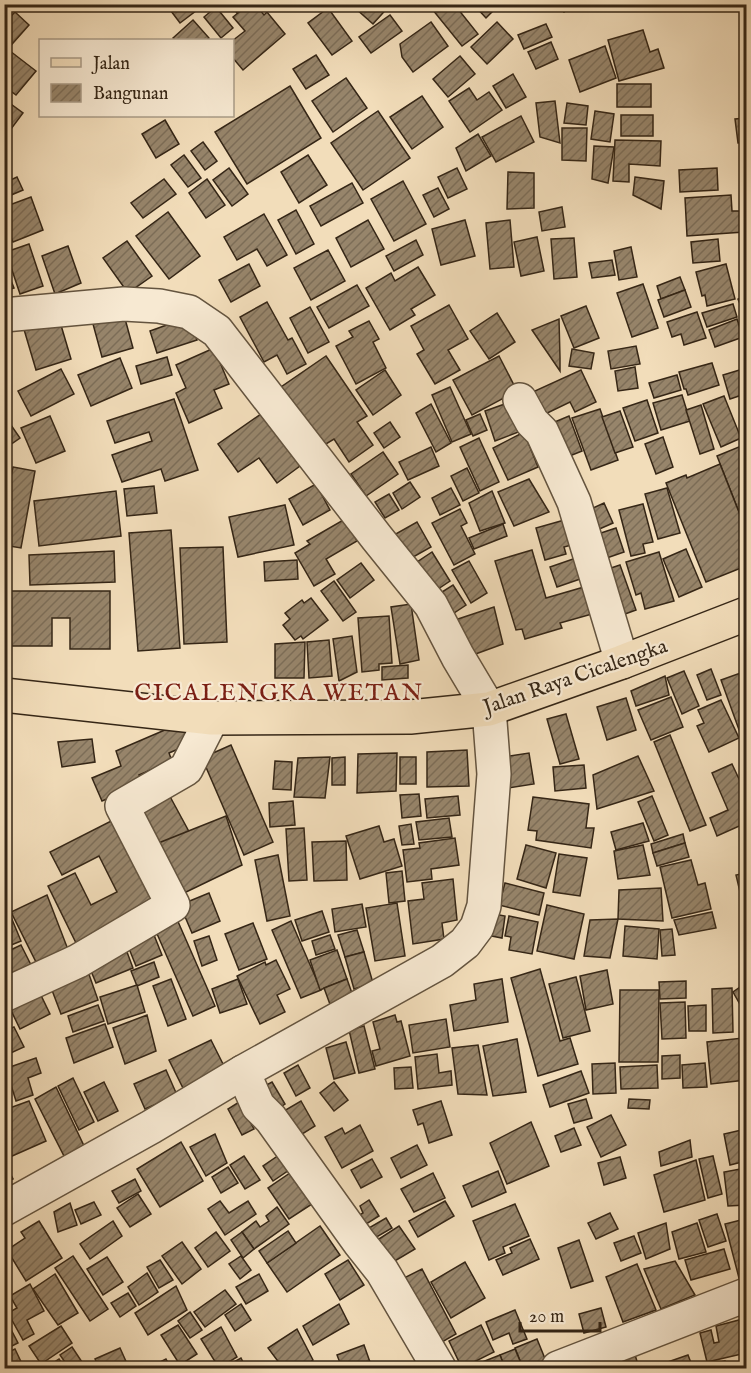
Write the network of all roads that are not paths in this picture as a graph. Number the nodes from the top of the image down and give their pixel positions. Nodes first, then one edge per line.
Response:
1 (4, 315) edge
2 (520, 400) dead end
3 (747, 614) edge
4 (622, 662) junction
5 (4, 695) edge
6 (489, 709) junction
7 (212, 718) junction
8 (4, 995) edge
9 (243, 1072) junction
10 (4, 1209) edge
11 (747, 1294) edge
12 (439, 1368) edge
13 (558, 1368) edge

1 - 6 street
2 - 4 street
3 - 4 main road, Jalan Raya Cicalengka
4 - 6 main road, Jalan Raya Cicalengka
5 - 7 main road, Jalan Raya Cicalengka
6 - 7 main road, Jalan Raya Cicalengka
6 - 9 street
7 - 8 street
9 - 10 street
9 - 12 street
11 - 13 street

